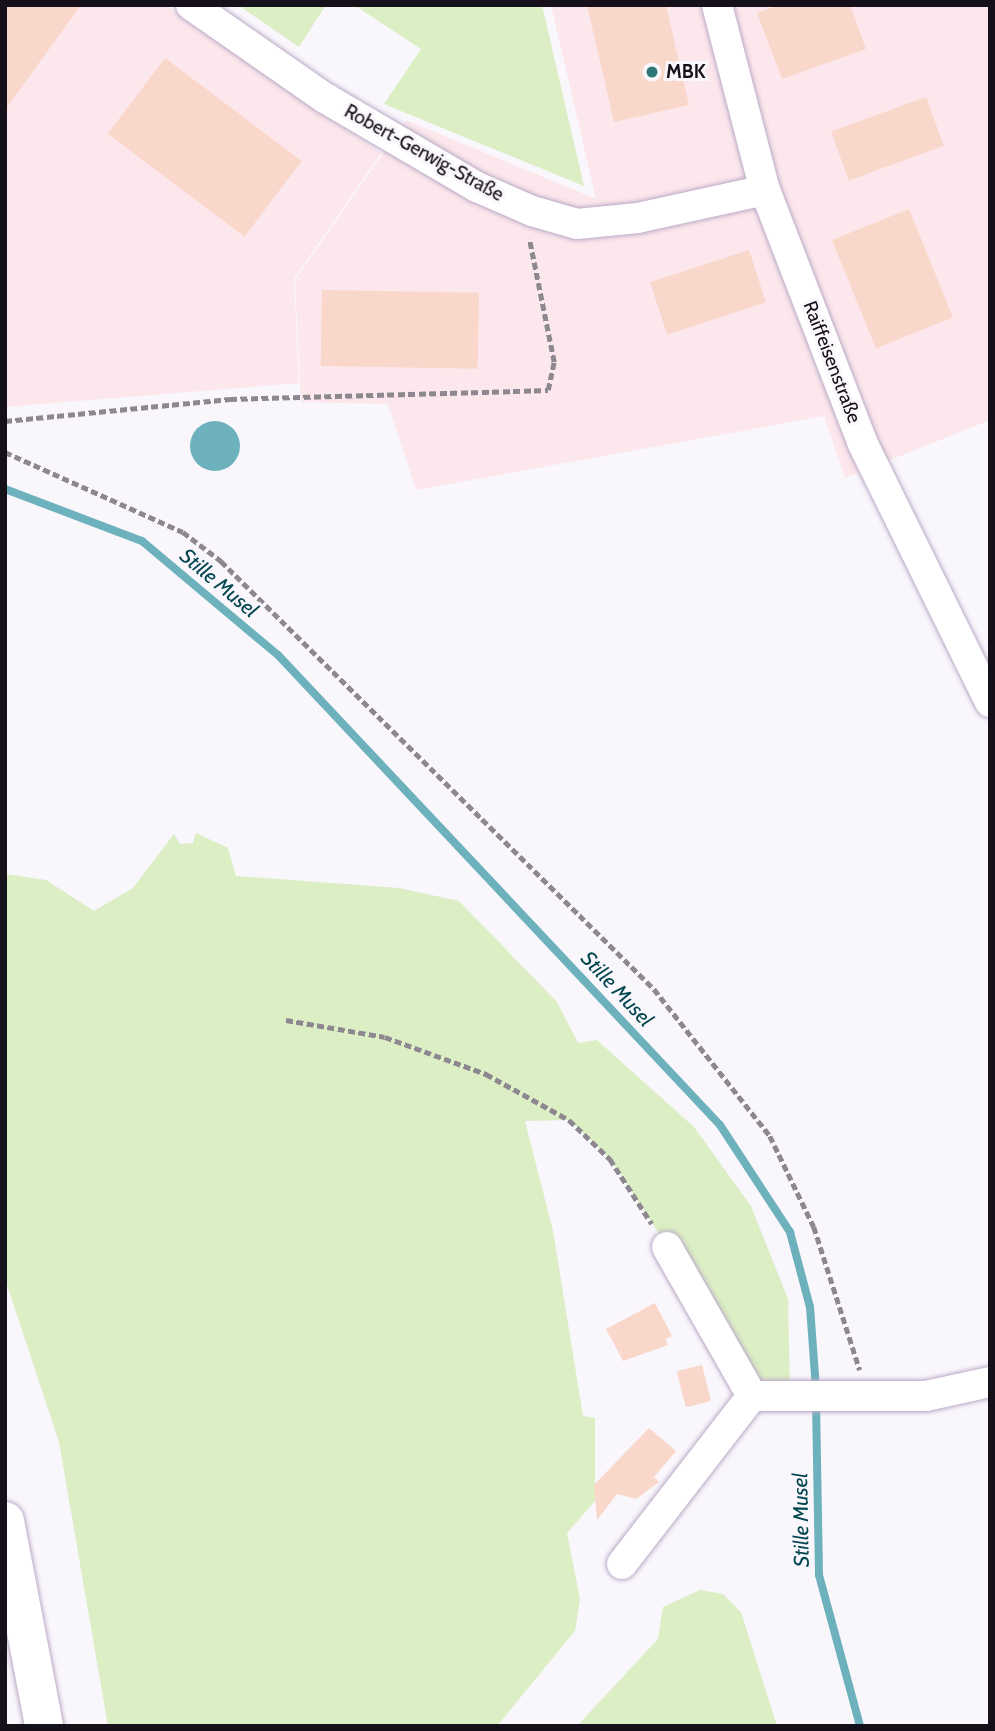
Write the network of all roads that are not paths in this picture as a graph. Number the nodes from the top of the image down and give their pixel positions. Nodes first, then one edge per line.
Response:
1 (191, 5) edge
2 (717, 5) edge
3 (765, 190) junction
4 (990, 702) edge
5 (667, 1247) road end
6 (990, 1382) edge
7 (752, 1396) junction
8 (5, 1521) edge
9 (622, 1564) dead end
10 (44, 1726) edge

1 - 3 street, Robert-Gerwig-Straße
2 - 3 street, Raiffeisenstraße
3 - 4 street, Raiffeisenstraße
5 - 7 street
6 - 7 street
7 - 9 street
8 - 10 highway

